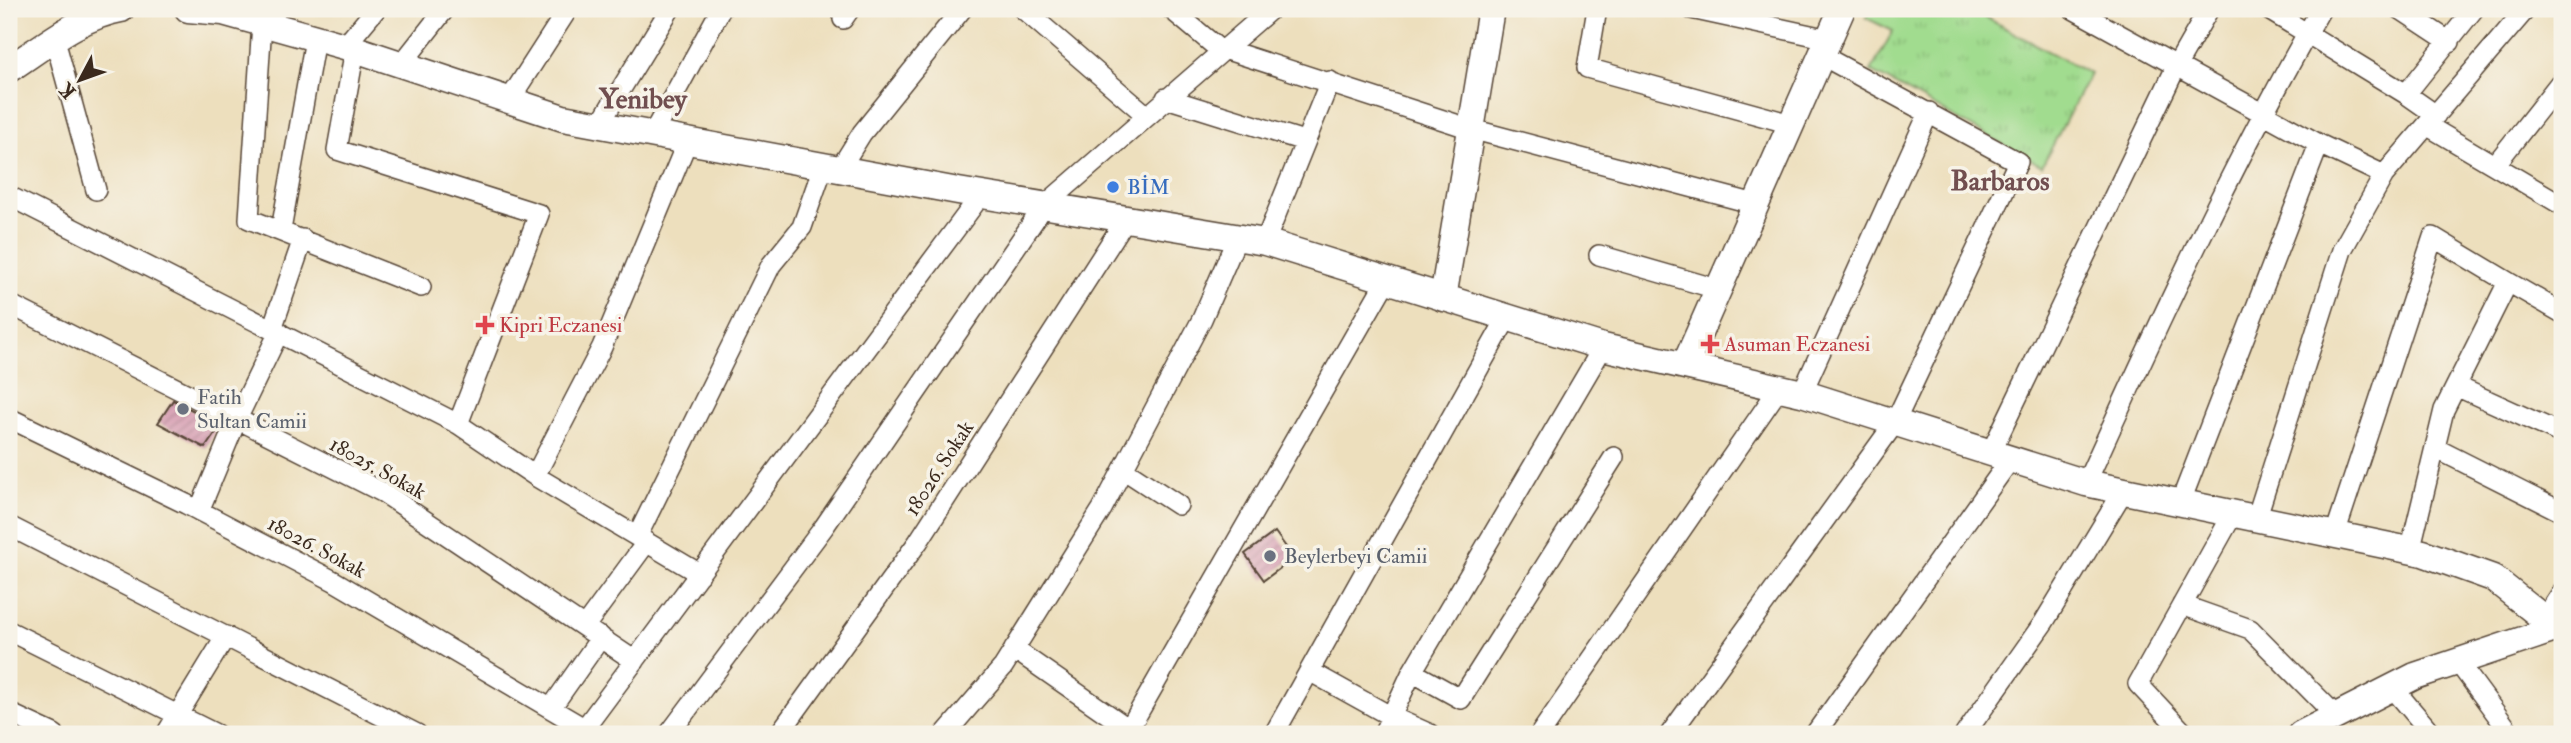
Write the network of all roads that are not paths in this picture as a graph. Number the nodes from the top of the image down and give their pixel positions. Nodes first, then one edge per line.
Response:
1 (188, 9) edge
2 (376, 9) edge
3 (445, 9) edge
4 (568, 9) edge
5 (670, 9) edge
6 (720, 9) edge
7 (961, 9) edge
8 (1023, 9) edge
9 (1171, 9) edge
10 (1271, 9) edge
11 (1491, 9) edge
12 (1597, 9) edge
13 (1691, 9) edge
14 (1842, 9) edge
15 (2073, 9) edge
16 (2209, 9) edge
17 (2267, 9) edge
18 (2321, 9) edge
19 (2400, 9) edge
20 (2474, 9) edge
21 (2526, 9) edge
22 (111, 10) edge
23 (262, 23) junction
24 (2307, 33) junction
25 (315, 39) junction
26 (55, 40) junction
27 (2450, 42) junction
28 (1825, 47) junction
29 (350, 48) junction
30 (1222, 50) junction
31 (401, 65) junction
32 (2177, 65) junction
33 (9, 69) edge
34 (2562, 80) edge
35 (1330, 81) junction
36 (2406, 94) junction
37 (1166, 98) junction
38 (508, 102) junction
39 (2263, 111) junction
40 (1929, 112) junction
41 (1146, 115) junction
42 (2432, 121) junction
43 (1791, 124) junction
44 (599, 125) junction
45 (1471, 129) junction
46 (652, 135) junction
47 (1304, 141) junction
48 (687, 142) junction
49 (2319, 144) junction
50 (2495, 165) junction
51 (831, 168) junction
52 (2384, 175) junction
53 (96, 190) dead end
54 (981, 195) junction
55 (9, 196) edge
56 (1755, 204) junction
57 (2562, 205) edge
58 (1044, 206) junction
59 (1126, 219) junction
60 (281, 230) junction
61 (1237, 238) junction
62 (303, 239) junction
63 (1265, 242) junction
64 (1599, 254) dead end
65 (1386, 281) junction
66 (2508, 282) junction
67 (421, 287) dead end
68 (1717, 289) junction
69 (1443, 298) junction
70 (9, 304) edge
71 (2562, 313) edge
72 (1507, 318) junction
73 (275, 330) junction
74 (1603, 347) junction
75 (1685, 365) junction
76 (2456, 386) junction
77 (1791, 390) junction
78 (9, 418) edge
79 (237, 419) junction
80 (458, 424) junction
81 (1894, 424) junction
82 (2562, 434) edge
83 (2435, 448) junction
84 (1614, 457) dead end
85 (2000, 457) junction
86 (1123, 469) junction
87 (536, 475) junction
88 (2085, 482) junction
89 (2124, 490) junction
90 (2181, 501) junction
91 (1178, 505) dead end
92 (199, 510) junction
93 (2562, 512) edge
94 (2246, 514) junction
95 (9, 526) edge
96 (2335, 534) junction
97 (642, 540) junction
98 (2410, 551) junction
99 (700, 574) junction
100 (2562, 592) edge
101 (2182, 605) junction
102 (2555, 626) edge
103 (9, 631) edge
104 (593, 632) junction
105 (226, 636) junction
106 (1014, 649) junction
107 (635, 661) junction
108 (2458, 662) junction
109 (1311, 672) junction
110 (1412, 672) junction
111 (2392, 687) junction
112 (551, 708) junction
113 (9, 713) edge
114 (175, 714) junction
115 (1388, 726) edge
116 (2318, 727) edge
117 (589, 731) edge
118 (54, 734) edge
119 (166, 734) edge
120 (216, 734) edge
121 (417, 734) edge
122 (669, 734) edge
123 (779, 734) edge
124 (945, 734) edge
125 (1273, 734) edge
126 (1430, 734) edge
127 (1540, 734) edge
128 (1670, 734) edge
129 (1815, 734) edge
130 (1965, 734) edge
131 (2185, 734) edge
132 (2432, 734) edge
133 (2511, 734) edge

1 - 23 main road
2 - 29 street
3 - 31 street
4 - 38 street
5 - 44 street
6 - 46 street
7 - 51 street
8 - 41 street
9 - 30 street
10 - 30 street
11 - 45 main road
12 - 43 street
13 - 28 street
14 - 28 main road
15 - 32 street
16 - 32 street
17 - 24 street
18 - 24 street
19 - 27 street
20 - 27 street
21 - 42 street
22 - 26 main road
23 - 25 main road
23 - 60 street
24 - 36 street
24 - 39 street
25 - 29 main road
25 - 60 street
26 - 33 main road
26 - 53 street
27 - 36 street
28 - 40 street
28 - 43 main road
29 - 31 main road
29 - 80 street
30 - 35 street
30 - 37 street
31 - 38 main road
32 - 39 street
32 - 85 street
34 - 50 street
35 - 45 street
35 - 47 street
36 - 42 street
37 - 41 street
37 - 47 street
38 - 44 main road
39 - 49 street
39 - 88 street
40 - 77 street
40 - 81 street
41 - 58 street
42 - 50 street
42 - 52 street
43 - 56 main road
44 - 46 main road
45 - 56 street
45 - 69 main road
46 - 48 main road
47 - 63 street
48 - 51 main road
48 - 87 street
49 - 52 street
49 - 90 street
50 - 57 street
51 - 54 main road
51 - 97 street
52 - 94 street
54 - 58 main road
54 - 99 street
55 - 73 street
56 - 68 main road
58 - 59 main road
58 - 122 street
59 - 61 main road
59 - 123 street, 18026. Sokak
60 - 62 street
61 - 63 main road
61 - 86 street
62 - 67 street
62 - 73 street
63 - 65 main road
64 - 68 street
65 - 69 main road
65 - 106 street
66 - 71 street
66 - 76 street
66 - 96 street
68 - 75 main road
69 - 72 main road
70 - 79 street, 18025. Sokak
72 - 74 main road
72 - 109 street
73 - 79 street
73 - 80 street
74 - 75 main road
74 - 110 street
75 - 77 main road
76 - 82 street
76 - 83 street
77 - 81 main road
77 - 127 street
78 - 92 street, 18026. Sokak
79 - 92 street
79 - 104 street, 18025. Sokak
80 - 87 street
81 - 85 main road
81 - 128 street
83 - 93 street
83 - 98 street
84 - 110 street
85 - 88 main road
85 - 129 street
86 - 91 street
86 - 106 street
87 - 97 street
88 - 89 main road
89 - 90 main road
89 - 130 street
90 - 94 main road
92 - 112 street, 18026. Sokak
94 - 96 main road
94 - 101 street
95 - 105 street
96 - 98 main road
97 - 99 street
97 - 104 street
98 - 102 main road
99 - 107 street
100 - 102 street
101 - 116 street
101 - 131 street
102 - 108 main road
103 - 114 street
104 - 107 street, 18025. Sokak
104 - 112 street
105 - 114 street
105 - 121 street
106 - 124 street
107 - 117 street
108 - 111 main road
108 - 133 street
109 - 115 street
109 - 125 street
110 - 115 street
111 - 116 main road
111 - 132 street
112 - 117 street, 18026. Sokak
113 - 118 street
114 - 119 street
114 - 120 street
115 - 126 street

